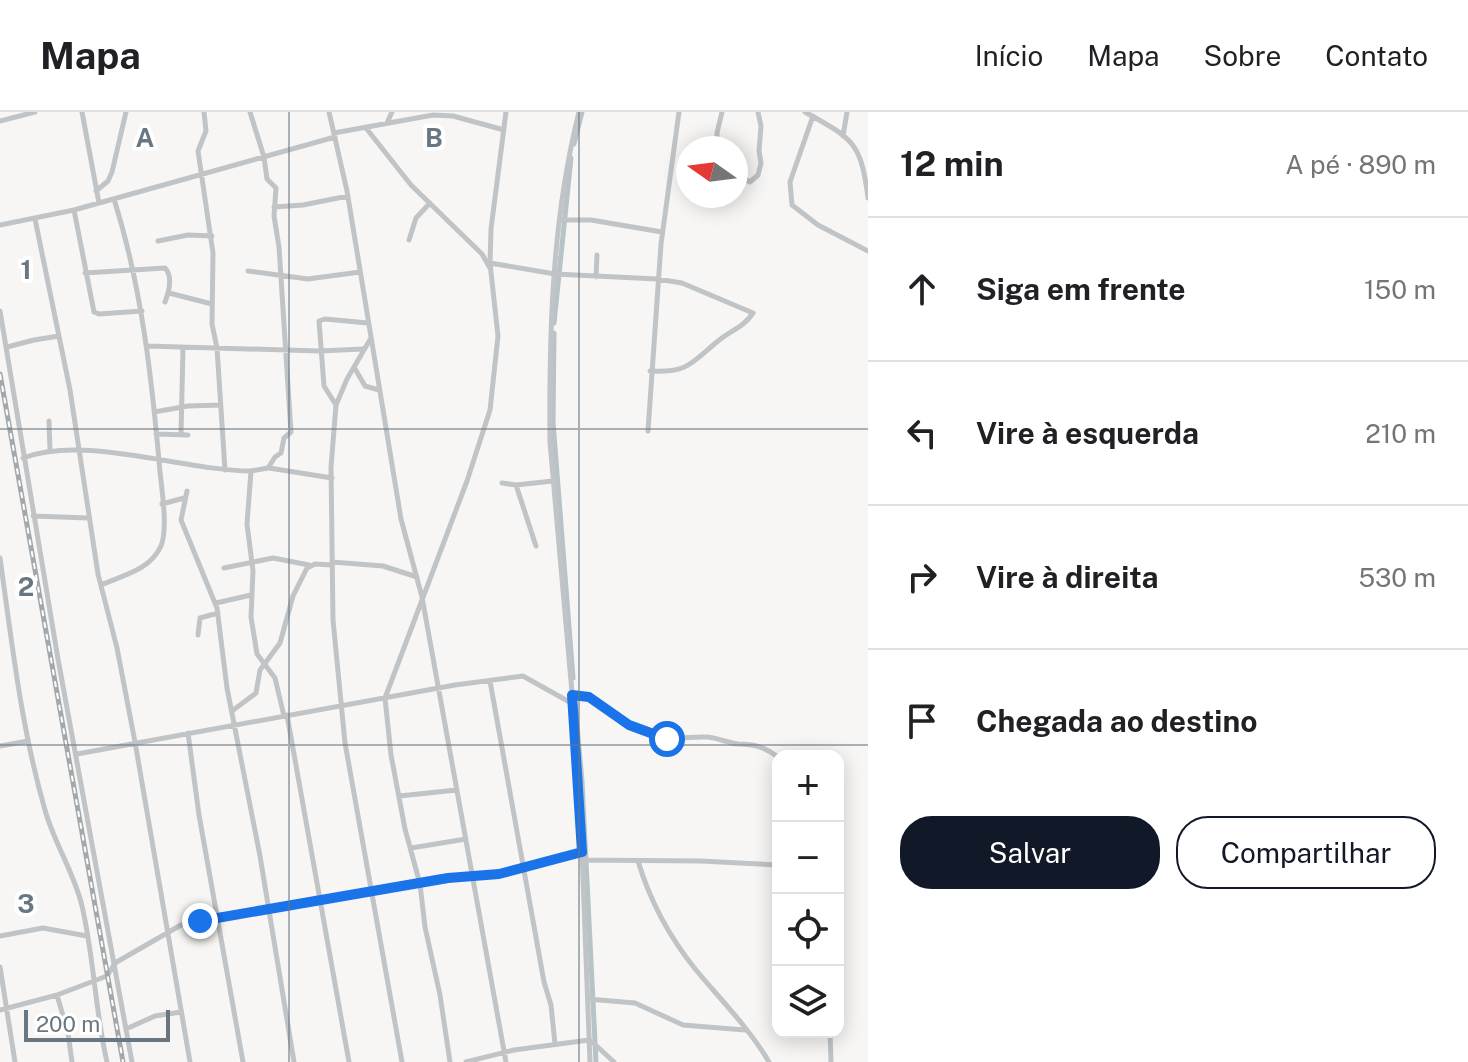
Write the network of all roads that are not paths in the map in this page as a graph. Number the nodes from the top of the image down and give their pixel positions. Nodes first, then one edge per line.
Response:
1 (35, 112) edge
2 (82, 112) edge
3 (126, 112) edge
4 (204, 112) edge
5 (250, 112) edge
6 (329, 112) edge
7 (392, 112) edge
8 (506, 112) edge
9 (579, 112) edge
10 (679, 112) edge
11 (722, 112) edge
12 (758, 112) edge
13 (805, 112) edge
14 (847, 112) edge
15 (813, 116) junction
16 (0, 121) edge
17 (386, 124) junction
18 (366, 128) junction
19 (504, 130) junction
20 (334, 135) junction
21 (717, 136) edge
22 (843, 136) junction
23 (264, 157) junction
24 (202, 174) junction
25 (748, 181) edge
26 (96, 191) junction
27 (348, 196) junction
28 (868, 198) edge
29 (114, 199) junction
30 (99, 203) junction
31 (430, 203) junction
32 (274, 207) junction
33 (74, 210) junction
34 (35, 219) junction
35 (561, 220) junction
36 (0, 225) edge
37 (662, 232) junction
38 (212, 236) junction
39 (409, 240) dead end
40 (158, 241) dead end
41 (868, 251) edge
42 (597, 255) dead end
43 (490, 266) junction
44 (134, 268) junction
45 (248, 271) dead end
46 (360, 272) junction
47 (85, 273) junction
48 (555, 274) junction
49 (280, 277) junction
50 (596, 277) junction
51 (657, 279) junction
52 (169, 293) junction
53 (165, 302) dead end
54 (212, 304) junction
55 (0, 311) edge
56 (142, 311) junction
57 (368, 323) junction
58 (59, 336) junction
59 (371, 337) junction
60 (147, 346) junction
61 (7, 347) junction
62 (183, 348) junction
63 (217, 348) junction
64 (363, 349) junction
65 (286, 350) junction
66 (319, 351) junction
67 (354, 366) junction
68 (650, 371) junction
69 (379, 390) junction
70 (221, 405) junction
71 (336, 405) junction
72 (182, 407) junction
73 (154, 412) junction
74 (49, 421) dead end
75 (648, 431) dead end
76 (156, 434) junction
77 (181, 434) junction
78 (188, 435) dead end
79 (50, 450) junction
80 (78, 450) junction
81 (23, 458) junction
82 (159, 459) junction
83 (268, 468) junction
84 (225, 470) junction
85 (251, 471) junction
86 (332, 478) junction
87 (553, 481) junction
88 (502, 483) dead end
89 (516, 485) junction
90 (162, 504) junction
91 (33, 516) junction
92 (88, 518) junction
93 (536, 546) dead end
94 (0, 558) edge
95 (251, 562) junction
96 (332, 563) junction
97 (310, 566) junction
98 (224, 568) dead end
99 (417, 577) junction
100 (101, 585) junction
101 (251, 595) junction
102 (422, 597) junction
103 (216, 603) junction
104 (218, 613) junction
105 (198, 635) dead end
106 (264, 664) junction
107 (490, 681) junction
108 (438, 688) junction
109 (572, 695) junction
110 (385, 698) junction
111 (573, 704) junction
112 (340, 707) junction
113 (232, 711) junction
114 (285, 715) junction
115 (234, 724) junction
116 (188, 733) junction
117 (28, 741) junction
118 (135, 742) junction
119 (0, 746) edge
120 (77, 754) junction
121 (772, 754) edge
122 (457, 790) junction
123 (399, 796) junction
124 (466, 839) junction
125 (411, 848) junction
126 (582, 852) junction
127 (582, 860) junction
128 (638, 861) junction
129 (772, 865) edge
130 (524, 869) junction
131 (473, 878) junction
132 (420, 884) junction
133 (370, 893) junction
134 (322, 899) junction
135 (268, 909) junction
136 (217, 918) junction
137 (167, 930) junction
138 (0, 936) edge
139 (87, 936) junction
140 (115, 963) junction
141 (0, 967) edge
142 (94, 982) junction
143 (57, 995) junction
144 (588, 999) junction
145 (8, 1008) junction
146 (0, 1010) edge
147 (181, 1012) junction
148 (126, 1029) junction
149 (747, 1030) junction
150 (830, 1038) edge
151 (589, 1039) junction
152 (555, 1044) junction
153 (504, 1053) junction
154 (15, 1062) edge
155 (72, 1062) edge
156 (107, 1062) edge
157 (132, 1062) edge
158 (190, 1062) edge
159 (243, 1062) edge
160 (294, 1062) edge
161 (349, 1062) edge
162 (402, 1062) edge
163 (450, 1062) edge
164 (466, 1062) edge
165 (506, 1062) edge
166 (590, 1062) edge
167 (614, 1062) edge
168 (769, 1062) edge
169 (831, 1062) edge

1 - 16 street
2 - 26 street
3 - 26 street
4 - 24 street
5 - 23 street
6 - 20 street
7 - 17 street
8 - 19 street
9 - 35 street
10 - 37 street
11 - 21 street
12 - 25 street
13 - 15 street
14 - 22 street
15 - 22 street
15 - 41 street
17 - 18 street
17 - 19 street
18 - 20 street
18 - 31 street
19 - 43 street
20 - 23 street
20 - 27 street
22 - 28 street
23 - 24 street
23 - 32 street
24 - 29 street
24 - 38 street
26 - 30 street
27 - 32 street
27 - 46 street
29 - 30 street
29 - 44 street
30 - 33 street
31 - 39 street
31 - 43 street
32 - 49 street
33 - 34 street
33 - 47 street
34 - 36 street
34 - 58 street
35 - 37 street
35 - 48 street
37 - 51 street
38 - 40 street
38 - 54 street
42 - 50 street
43 - 48 street
43 - 102 street
44 - 47 street
44 - 52 street
44 - 56 street
45 - 49 street
46 - 49 street
46 - 57 street
47 - 56 street
48 - 50 street
48 - 87 street
49 - 65 street
50 - 51 street
51 - 68 street
51 - 68 street
52 - 53 street
52 - 54 street
54 - 63 street
55 - 61 street
56 - 60 street
57 - 59 street
57 - 66 street
58 - 61 street
58 - 80 street
59 - 64 street
59 - 69 street
60 - 62 street
60 - 73 street
61 - 81 street
62 - 63 street
62 - 72 street
63 - 65 street
63 - 70 street
64 - 66 street
64 - 67 street
65 - 66 street
65 - 83 street
66 - 71 street
67 - 69 street
67 - 71 street
68 - 75 street
69 - 99 street
70 - 72 street
70 - 84 street
71 - 86 street
72 - 73 street
72 - 77 street
73 - 76 street
74 - 79 street
76 - 77 street
76 - 82 street
77 - 78 street
79 - 80 street
79 - 81 street
80 - 82 street
80 - 92 street
81 - 91 street
82 - 84 street
82 - 90 street
83 - 85 street
83 - 86 street
84 - 85 street
85 - 95 street
86 - 96 street
87 - 89 street
87 - 109 street
88 - 89 street
89 - 93 street
90 - 100 street
90 - 103 street
91 - 92 street
91 - 120 street
92 - 100 street
94 - 117 street
95 - 97 street
95 - 98 street
95 - 101 street
96 - 97 street
96 - 99 street
96 - 112 street
97 - 106 street
99 - 102 street
100 - 118 street
101 - 103 street
101 - 106 street
102 - 108 street
102 - 110 street
103 - 104 street
104 - 105 street
104 - 113 street
106 - 113 street
106 - 114 street
107 - 108 street
107 - 111 street
107 - 130 street
108 - 110 street
108 - 122 street
109 - 111 street
109 - 121 street
110 - 112 street
110 - 123 street
111 - 126 street
112 - 114 street
112 - 133 street
113 - 115 street
114 - 115 street
114 - 134 street
115 - 116 street
115 - 135 street
116 - 118 street
116 - 136 street
117 - 119 street
117 - 139 street
118 - 120 street
118 - 137 street
120 - 140 street
122 - 123 street
122 - 124 street
123 - 125 street
124 - 125 street
124 - 131 street
125 - 132 street
126 - 127 street
126 - 130 street
127 - 128 street
127 - 144 street
128 - 129 street
128 - 149 street
130 - 131 street
130 - 152 street
131 - 132 street
131 - 153 street
132 - 133 street
132 - 163 street
133 - 134 street
133 - 162 street
134 - 135 street
134 - 161 street
135 - 136 street
135 - 160 street
136 - 137 street
136 - 159 street
137 - 140 street
137 - 147 street
138 - 139 street
139 - 142 street
140 - 142 street
140 - 148 street
141 - 145 street
142 - 143 street
142 - 156 street
143 - 145 street
143 - 155 street
144 - 149 street
144 - 151 street
145 - 146 street
145 - 154 street
147 - 148 street
147 - 158 street
148 - 157 street
149 - 168 street
150 - 169 street
151 - 152 street
151 - 166 street
151 - 167 street
152 - 153 street
153 - 164 street
153 - 165 street

